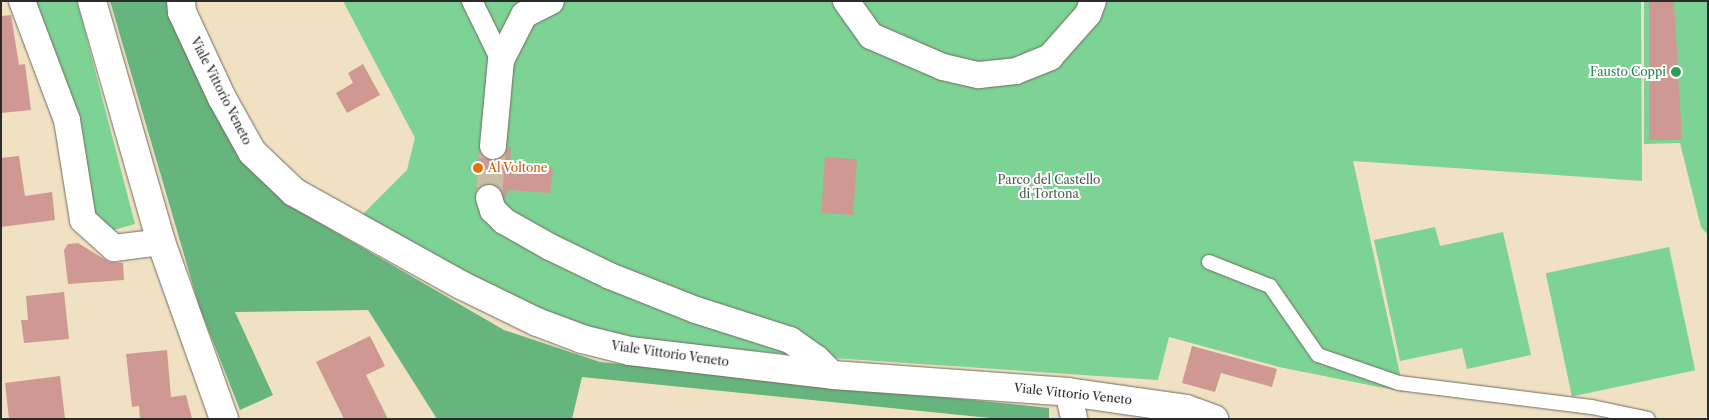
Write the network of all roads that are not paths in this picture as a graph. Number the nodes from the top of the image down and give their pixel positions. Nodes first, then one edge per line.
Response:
1 (22, 1) edge
2 (92, 1) edge
3 (181, 1) edge
4 (472, 1) edge
5 (551, 1) edge
6 (846, 1) edge
7 (1093, 1) edge
8 (501, 60) junction
9 (494, 146) tunnel mouth
10 (489, 198) tunnel mouth
11 (162, 242) junction
12 (1209, 262) dead end
13 (833, 375) junction
14 (1068, 392) junction
15 (224, 419) edge
16 (1074, 419) edge
17 (1214, 419) edge
18 (1648, 419) edge

1 - 11 street
2 - 11 street
3 - 13 street, Viale Vittorio Veneto
4 - 8 street
5 - 8 street
6 - 7 street
8 - 9 street
10 - 13 street
11 - 15 street
12 - 18 lane
13 - 14 street, Viale Vittorio Veneto
14 - 16 street
14 - 17 street, Viale Vittorio Veneto

